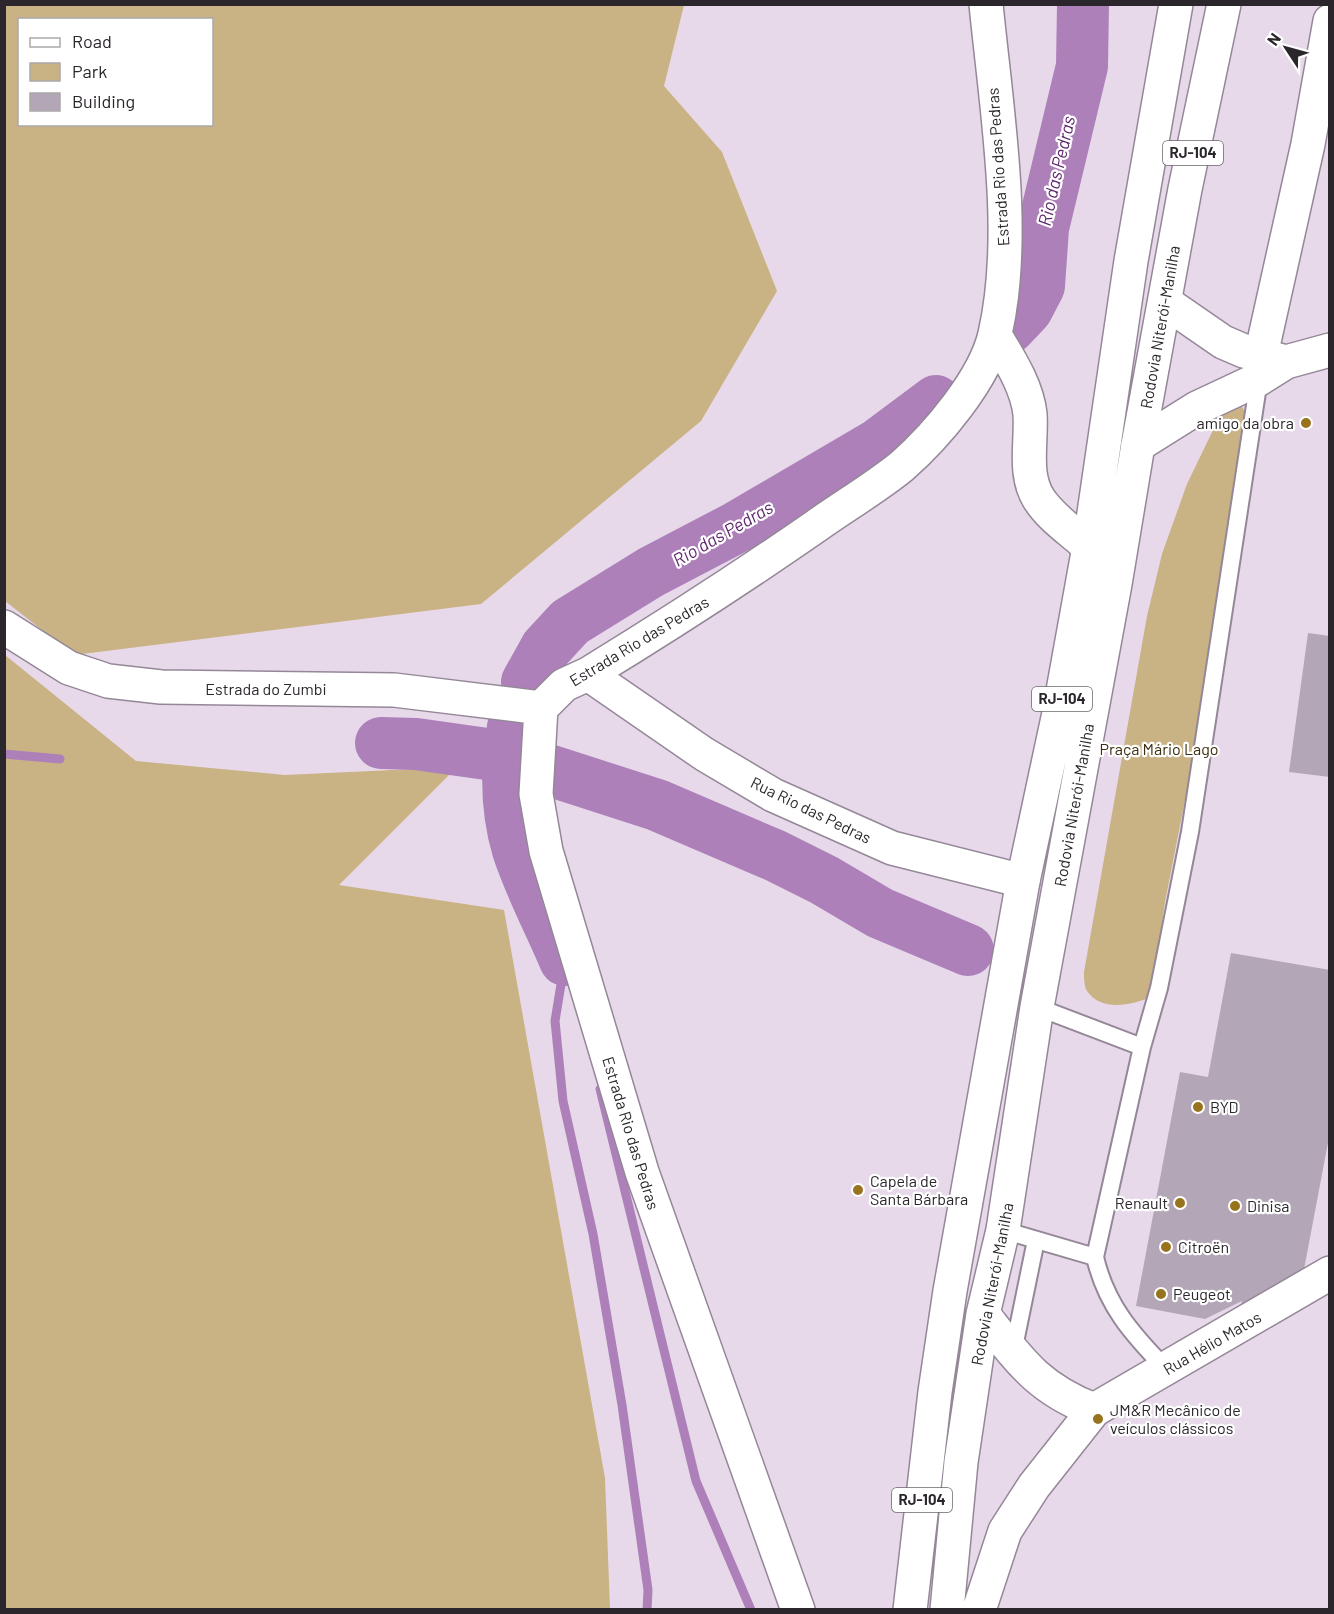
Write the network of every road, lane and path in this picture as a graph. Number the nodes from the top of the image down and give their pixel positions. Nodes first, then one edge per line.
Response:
1 (986, 4) edge
2 (1176, 4) edge
3 (1224, 4) edge
4 (1329, 21) edge
5 (1165, 302) junction
6 (995, 335) junction
7 (1329, 350) edge
8 (1269, 365) junction
9 (1137, 445) junction
10 (1089, 547) junction
11 (4, 627) edge
12 (588, 674) junction
13 (541, 708) junction
14 (1023, 881) junction
15 (1037, 1007) junction
16 (1142, 1047) junction
17 (1003, 1230) junction
18 (1035, 1240) junction
19 (1095, 1257) junction
20 (1329, 1274) edge
21 (983, 1314) junction
22 (1013, 1353) junction
23 (1167, 1369) junction
24 (1094, 1410) junction
25 (798, 1610) edge
26 (910, 1610) edge
27 (947, 1610) edge
28 (979, 1610) edge

1 - 6 main road, Estrada Rio das Pedras
2 - 10 main road, Rodovia Niterói-Manilha / RJ-104
3 - 5 main road, Rodovia Niterói-Manilha / RJ-104
4 - 8 main road
5 - 8 main road
5 - 9 main road, Rodovia Niterói-Manilha / RJ-104
6 - 10 main road
6 - 12 main road, Estrada Rio das Pedras
7 - 8 main road
8 - 9 main road
8 - 16 lane
9 - 15 main road, Rodovia Niterói-Manilha / RJ-104
10 - 14 main road, Rodovia Niterói-Manilha / RJ-104
11 - 13 main road, Estrada do Zumbi
12 - 13 main road, Estrada Rio das Pedras
12 - 14 main road, Rua Rio das Pedras
13 - 25 main road, Estrada Rio das Pedras
14 - 26 main road, Rodovia Niterói-Manilha / RJ-104
15 - 16 lane
15 - 17 main road, Rodovia Niterói-Manilha / RJ-104
16 - 19 lane
17 - 18 lane
17 - 21 main road, Rodovia Niterói-Manilha / RJ-104
18 - 19 lane
18 - 22 lane
19 - 23 lane
20 - 23 main road, Rua Hélio Matos
21 - 22 main road
21 - 27 main road, Rodovia Niterói-Manilha / RJ-104
22 - 24 main road
23 - 24 main road, Rua Hélio Matos
24 - 28 main road

